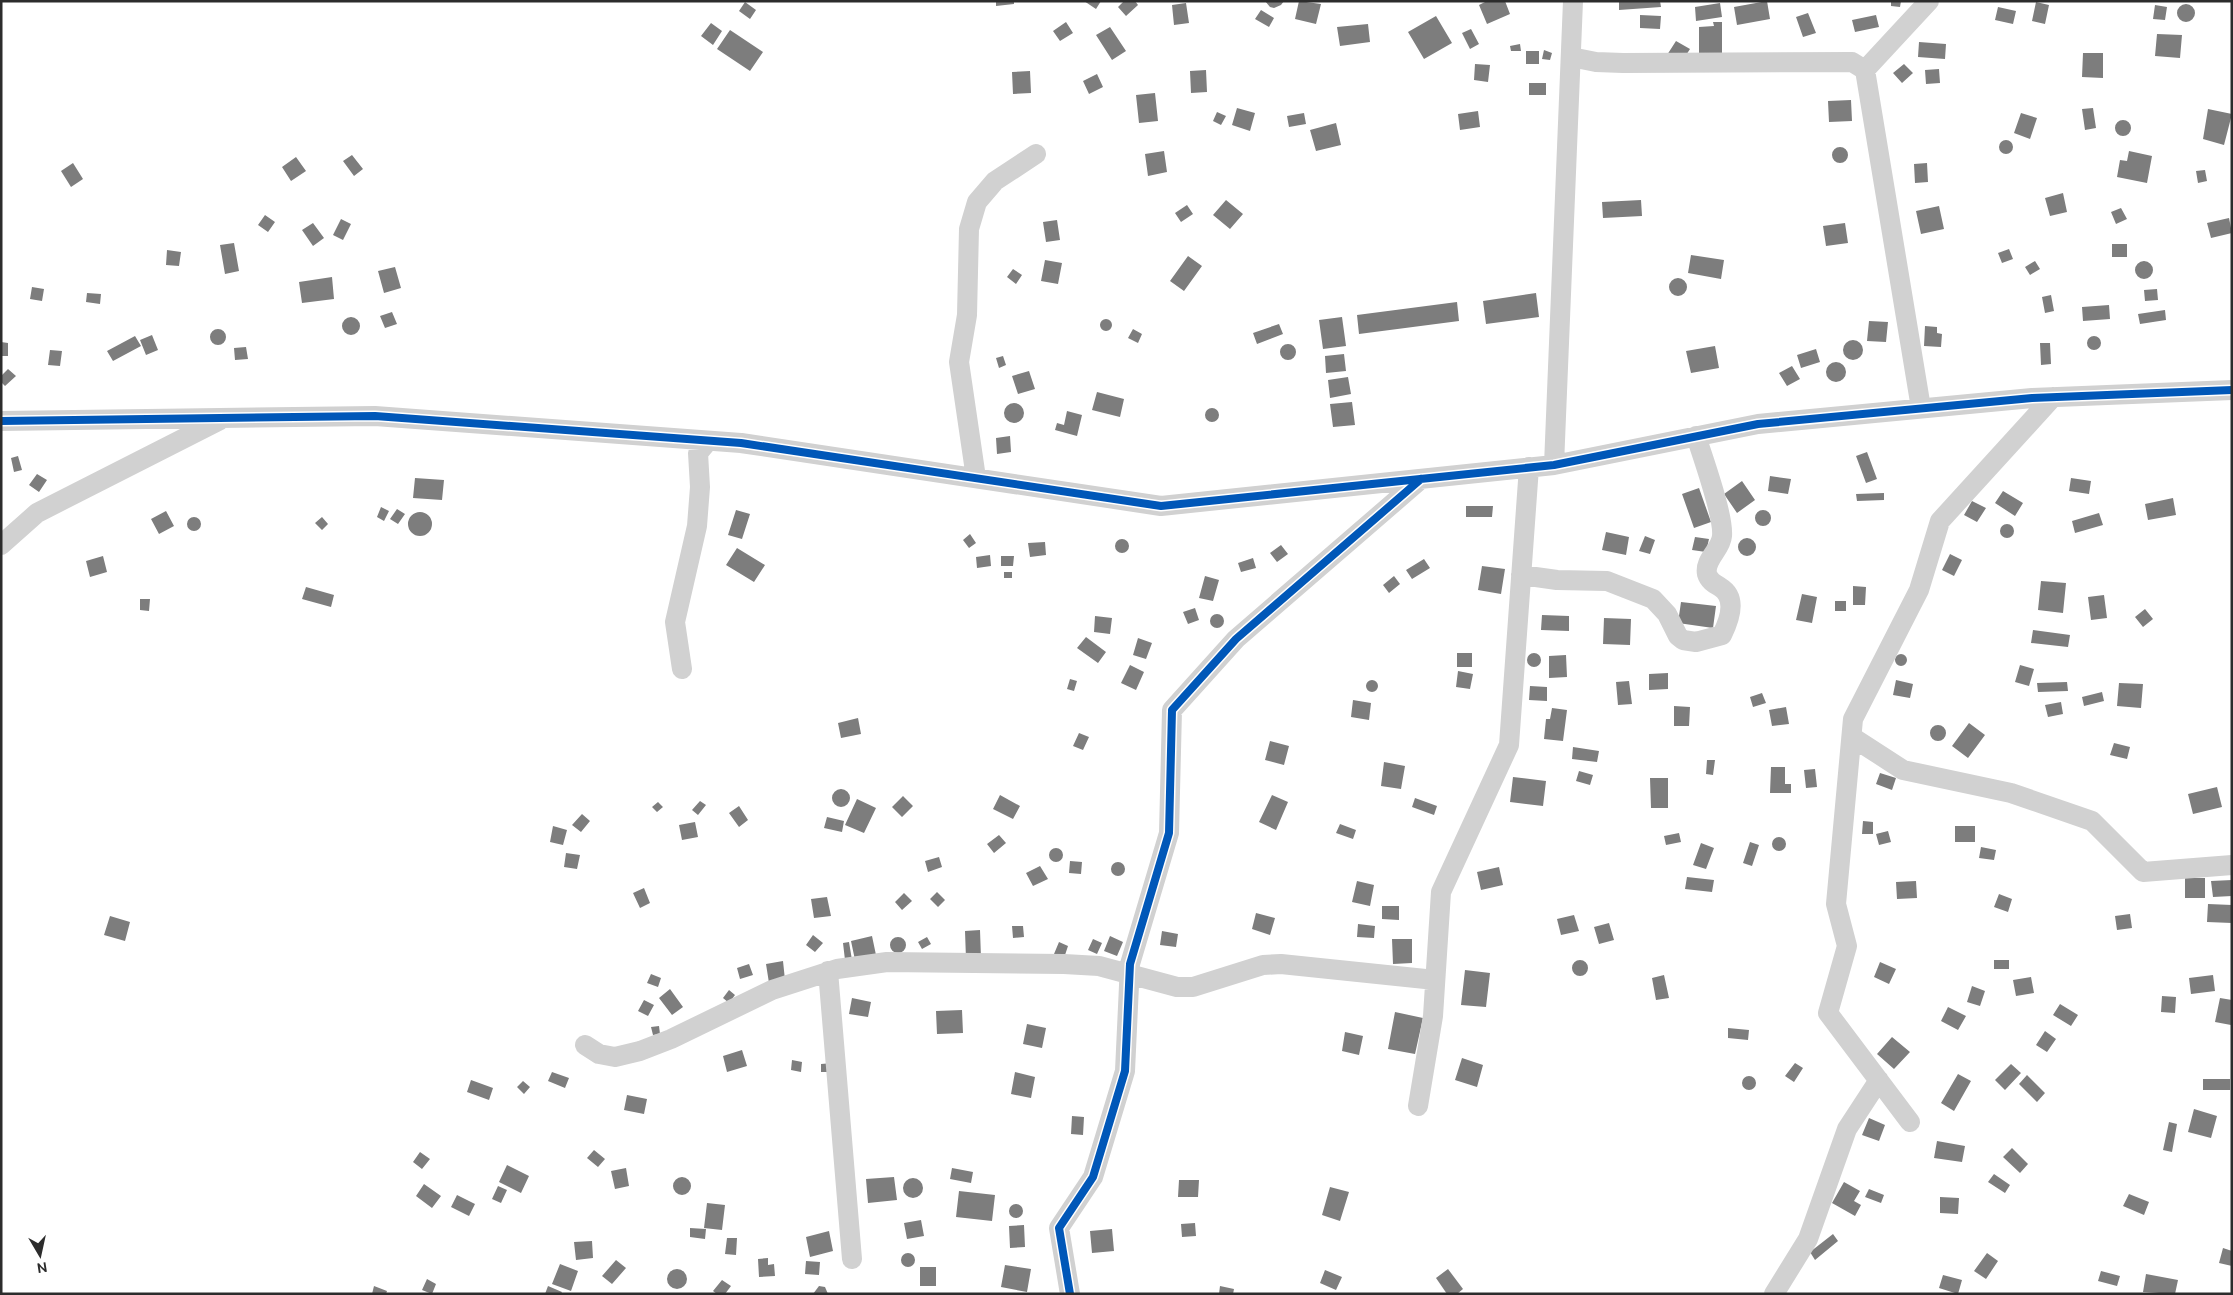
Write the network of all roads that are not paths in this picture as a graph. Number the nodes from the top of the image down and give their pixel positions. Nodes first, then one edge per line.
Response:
1 (1573, 1) edge
2 (1929, 1) edge
3 (1571, 58) junction
4 (1865, 70) junction
5 (1036, 154) dead end
6 (2232, 390) edge
7 (2053, 397) junction
8 (1921, 408) junction
9 (224, 418) junction
10 (1, 421) edge
11 (1696, 436) junction
12 (708, 441) junction
13 (1554, 465) junction
14 (1529, 467) junction
15 (976, 478) junction
16 (1421, 479) junction
17 (1, 545) edge
18 (1521, 576) junction
19 (682, 669) dead end
20 (1852, 737) junction
21 (2232, 865) edge
22 (828, 971) junction
23 (1130, 974) junction
24 (1435, 980) junction
25 (585, 1045) dead end
26 (1879, 1080) junction
27 (1418, 1106) dead end
28 (1910, 1122) dead end
29 (852, 1259) dead end
30 (1070, 1294) edge
31 (1774, 1294) edge

1 - 3 street
2 - 4 street
3 - 4 street
3 - 13 street
4 - 8 street
5 - 15 street
6 - 7 street
7 - 8 street
7 - 20 street
8 - 11 street
9 - 10 street
9 - 12 street
9 - 17 street
11 - 13 street
11 - 18 street
12 - 15 street
12 - 19 street
13 - 14 street
14 - 16 street
14 - 18 street
15 - 16 street
16 - 23 street
18 - 24 street
20 - 21 street
20 - 26 street
22 - 23 street
22 - 25 street
22 - 29 street
23 - 24 street
23 - 30 street
24 - 27 street
26 - 28 street
26 - 31 street

